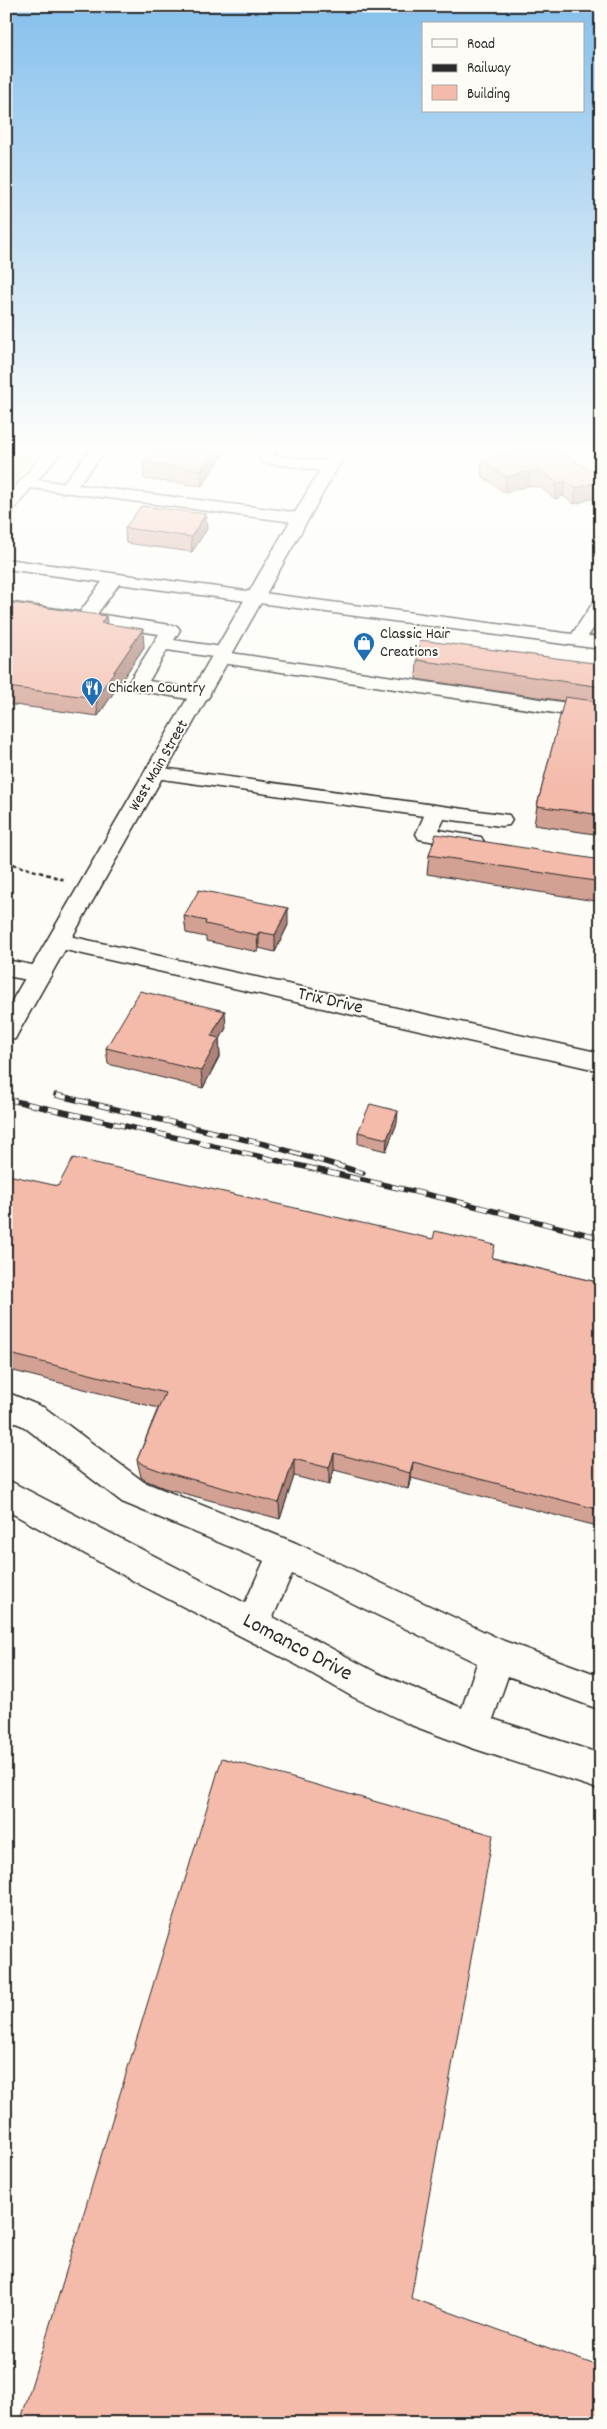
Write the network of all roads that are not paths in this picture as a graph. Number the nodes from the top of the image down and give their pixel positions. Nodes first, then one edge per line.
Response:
1 (276, 560) edge
2 (6, 564) edge
3 (115, 577) junction
4 (255, 595) junction
5 (601, 604) edge
6 (6, 608) edge
7 (86, 618) junction
8 (577, 640) junction
9 (601, 643) edge
10 (162, 644) junction
11 (222, 655) junction
12 (200, 695) junction
13 (601, 714) edge
14 (155, 773) junction
15 (436, 811) junction
16 (501, 820) dead end
17 (494, 845) edge
18 (60, 942) junction
19 (6, 968) edge
20 (40, 974) junction
21 (6, 1033) edge
22 (601, 1062) edge
23 (6, 1405) edge
24 (6, 1494) edge
25 (284, 1554) junction
26 (253, 1625) junction
27 (497, 1655) junction
28 (601, 1692) edge
29 (472, 1730) junction
30 (601, 1772) edge

1 - 4 street, West Main Street
2 - 3 street
3 - 4 street
3 - 7 street
4 - 8 street
4 - 11 street, West Main Street
5 - 8 street
6 - 7 street
7 - 10 street
8 - 9 street
10 - 11 street
10 - 12 street
11 - 12 street, West Main Street
11 - 13 street
12 - 14 street, West Main Street
14 - 15 street
14 - 18 street, West Main Street
15 - 16 street
15 - 17 street
18 - 20 street, West Main Street
18 - 22 street, Trix Drive
19 - 20 street
20 - 21 street, West Main Street
23 - 25 street
24 - 26 street, Lomanco Drive
25 - 26 street
25 - 27 street
26 - 29 street, Lomanco Drive
27 - 28 street
27 - 29 street
29 - 30 street, Lomanco Drive

